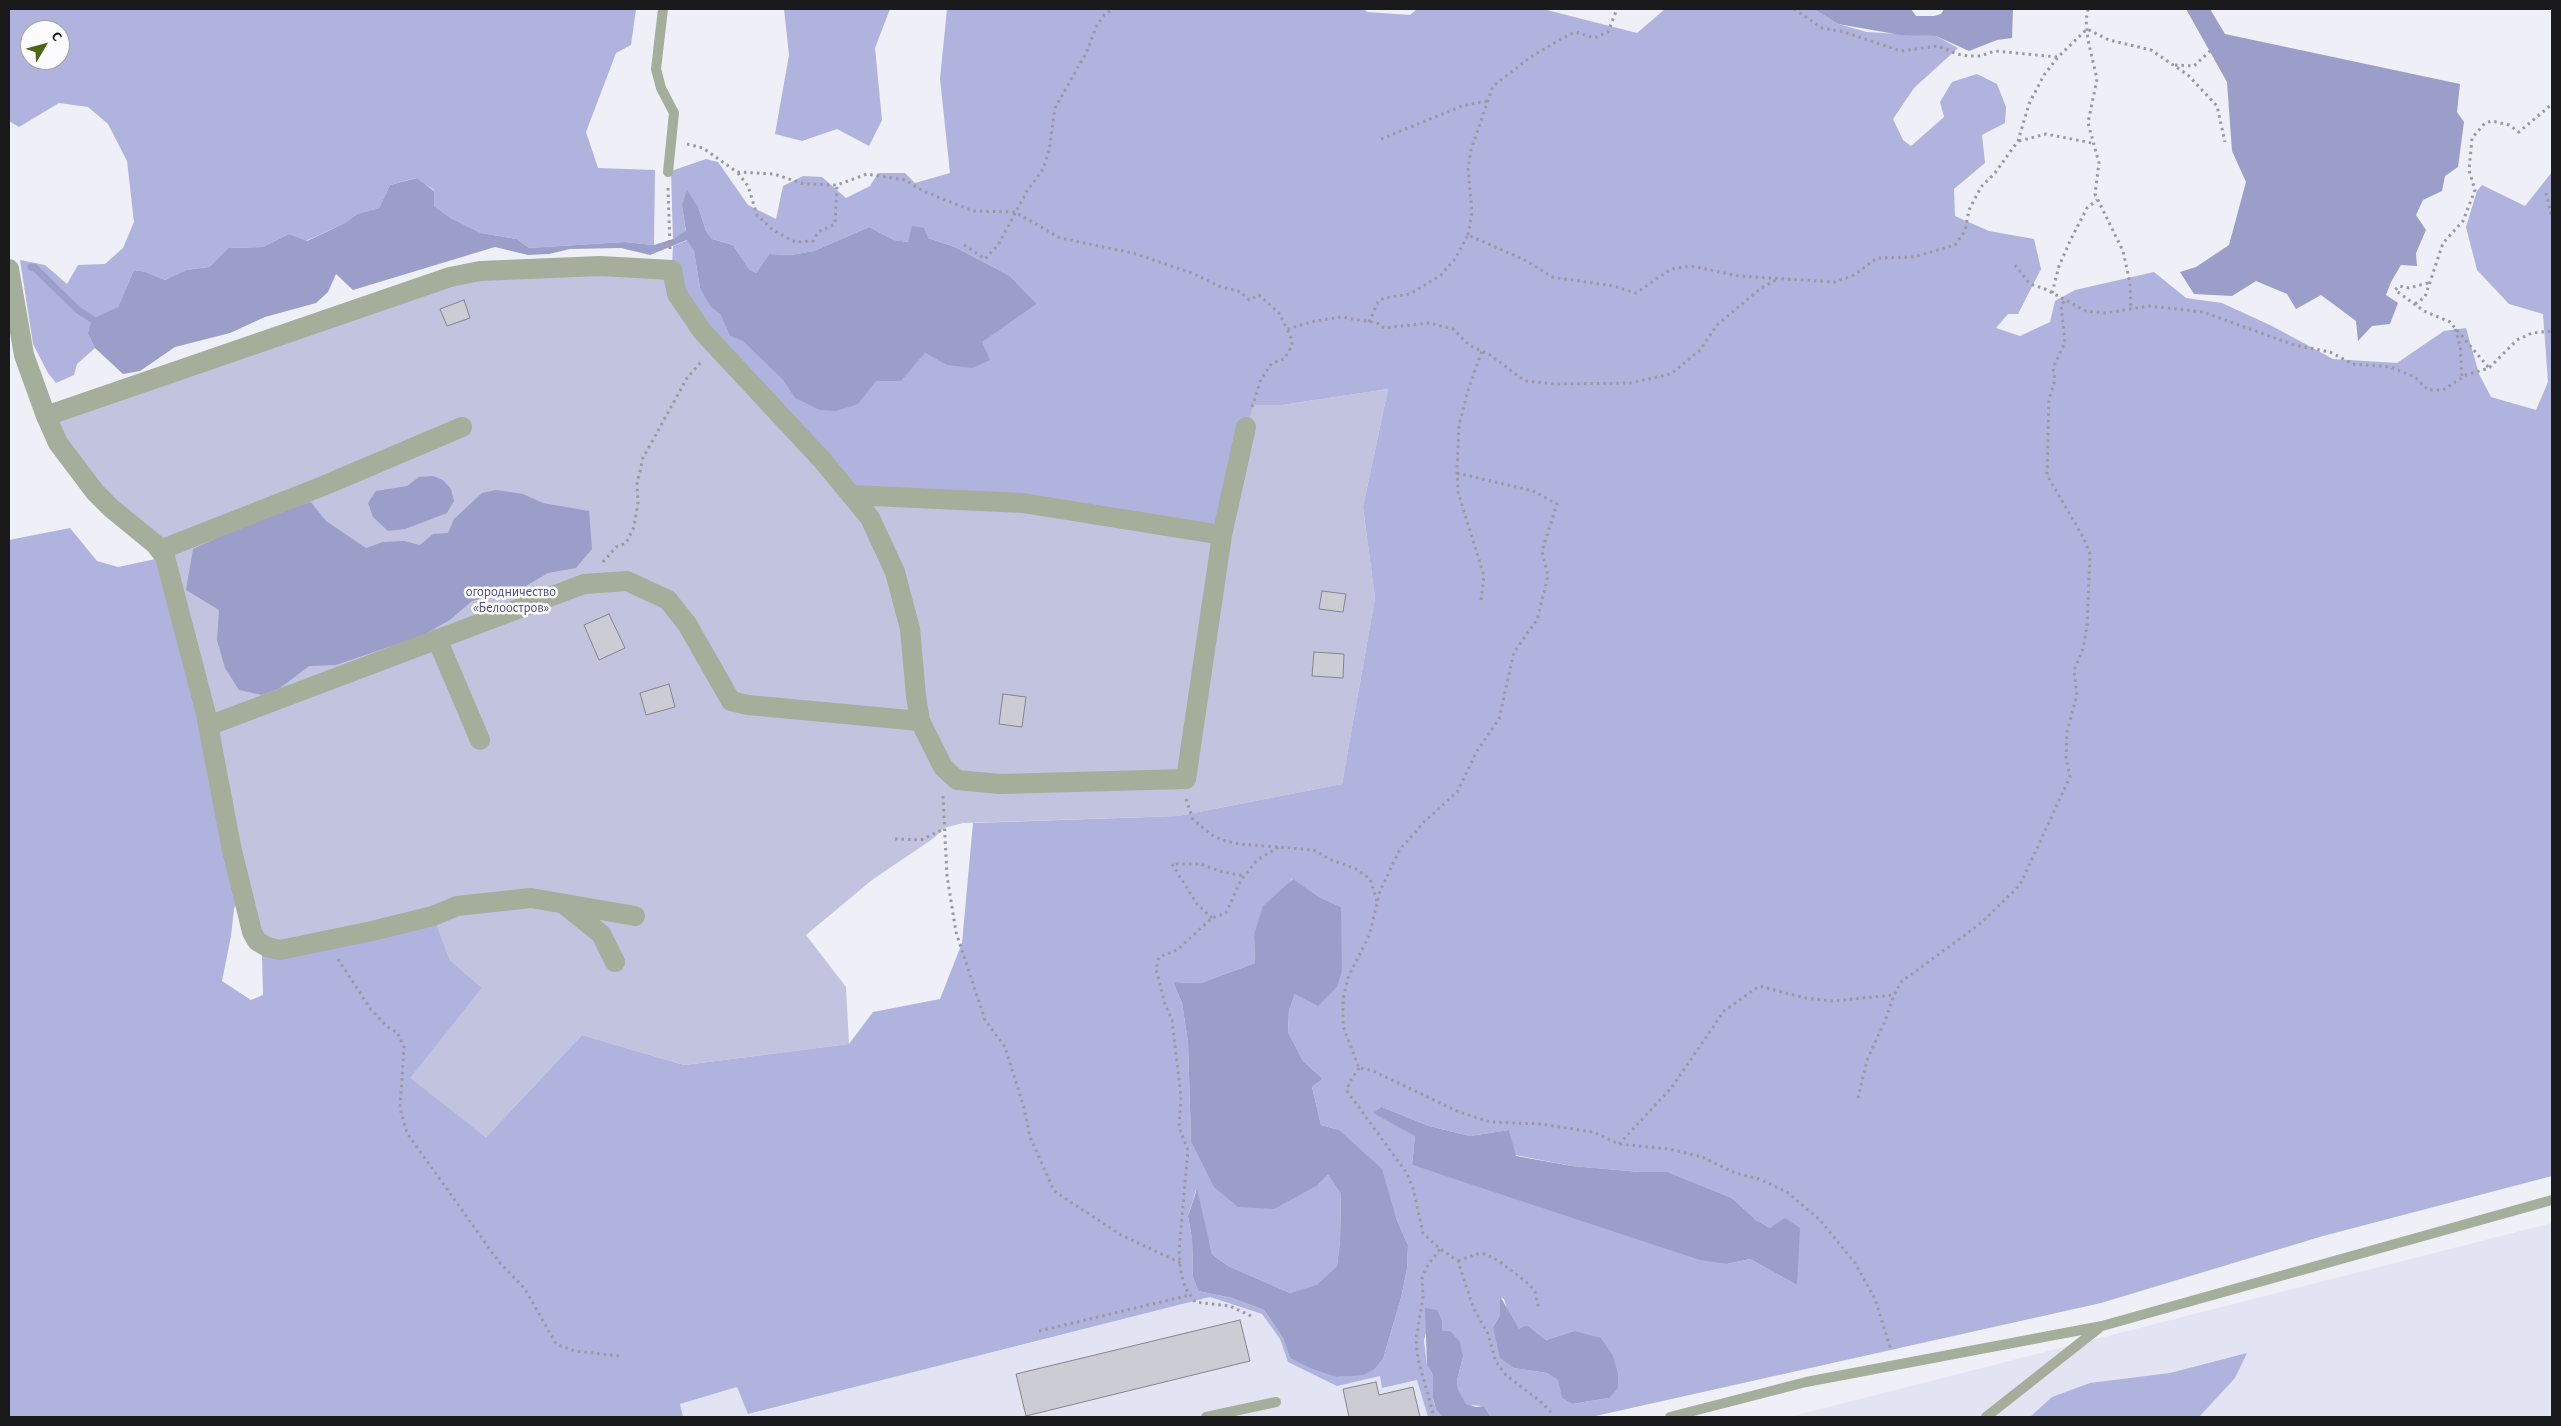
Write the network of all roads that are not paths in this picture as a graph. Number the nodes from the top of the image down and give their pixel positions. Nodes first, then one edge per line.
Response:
1 (663, 9) edge
2 (668, 172) road end
3 (9, 269) edge
4 (46, 416) junction
5 (462, 427) dead end
6 (1246, 427) road end
7 (852, 495) junction
8 (1222, 536) junction
9 (160, 550) junction
10 (437, 639) junction
11 (920, 721) junction
12 (208, 726) junction
13 (480, 740) dead end
14 (560, 902) junction
15 (635, 916) dead end
16 (616, 962) dead end
17 (2552, 1200) edge
18 (2102, 1326) junction
19 (1276, 1402) dead end
20 (1206, 1417) edge
21 (1670, 1417) edge
22 (1986, 1417) edge

1 - 2 lane
3 - 4 street
4 - 7 street
4 - 9 street
5 - 9 street
6 - 8 street
7 - 8 street
7 - 11 street
8 - 11 street
9 - 12 street
10 - 11 street
10 - 12 street
10 - 13 street
12 - 14 street
14 - 15 street
14 - 16 street
17 - 18 lane
18 - 21 lane
18 - 22 lane
19 - 20 lane

